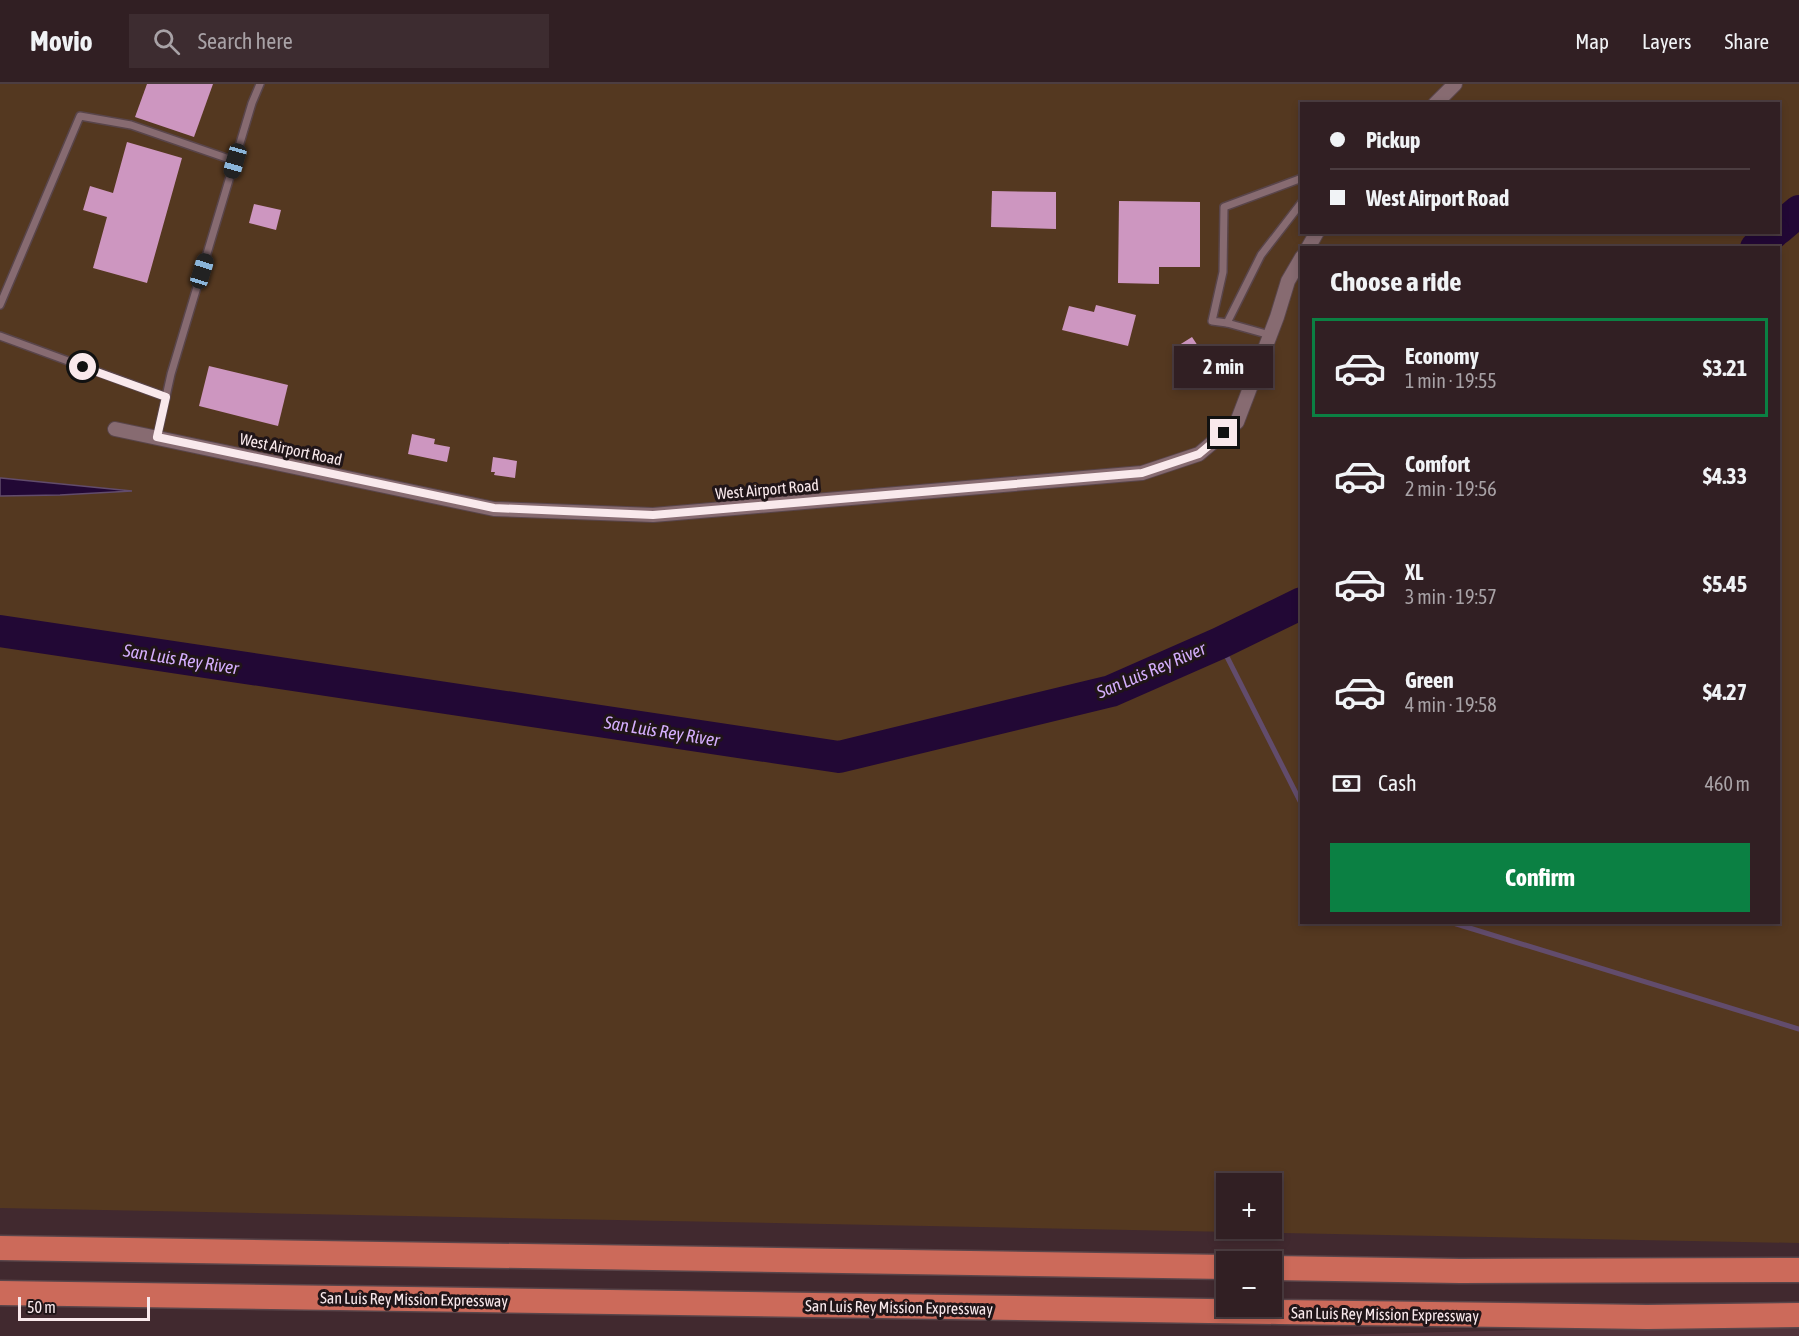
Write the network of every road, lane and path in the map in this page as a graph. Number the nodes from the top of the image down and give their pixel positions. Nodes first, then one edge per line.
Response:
1 (260, 84) edge
2 (1455, 84) edge
3 (1438, 102) edge
4 (235, 161) junction
5 (1300, 179) edge
6 (1300, 205) edge
7 (1300, 260) edge
8 (0, 305) edge
9 (1227, 323) junction
10 (1270, 335) junction
11 (0, 336) edge
12 (166, 397) junction
13 (115, 429) dead end
14 (157, 437) junction
15 (0, 1248) edge
16 (1216, 1267) edge
17 (1282, 1268) edge
18 (1799, 1270) edge
19 (0, 1293) edge
20 (1799, 1315) edge

1 - 4 lane
2 - 3 street
4 - 8 lane
4 - 12 lane
5 - 9 lane
6 - 9 lane
7 - 10 street, West Airport Road
9 - 10 lane
10 - 14 street, West Airport Road
11 - 12 lane
12 - 14 lane
13 - 14 street, West Airport Road
15 - 16 highway
17 - 18 highway
19 - 20 highway, San Luis Rey Mission Expressway

